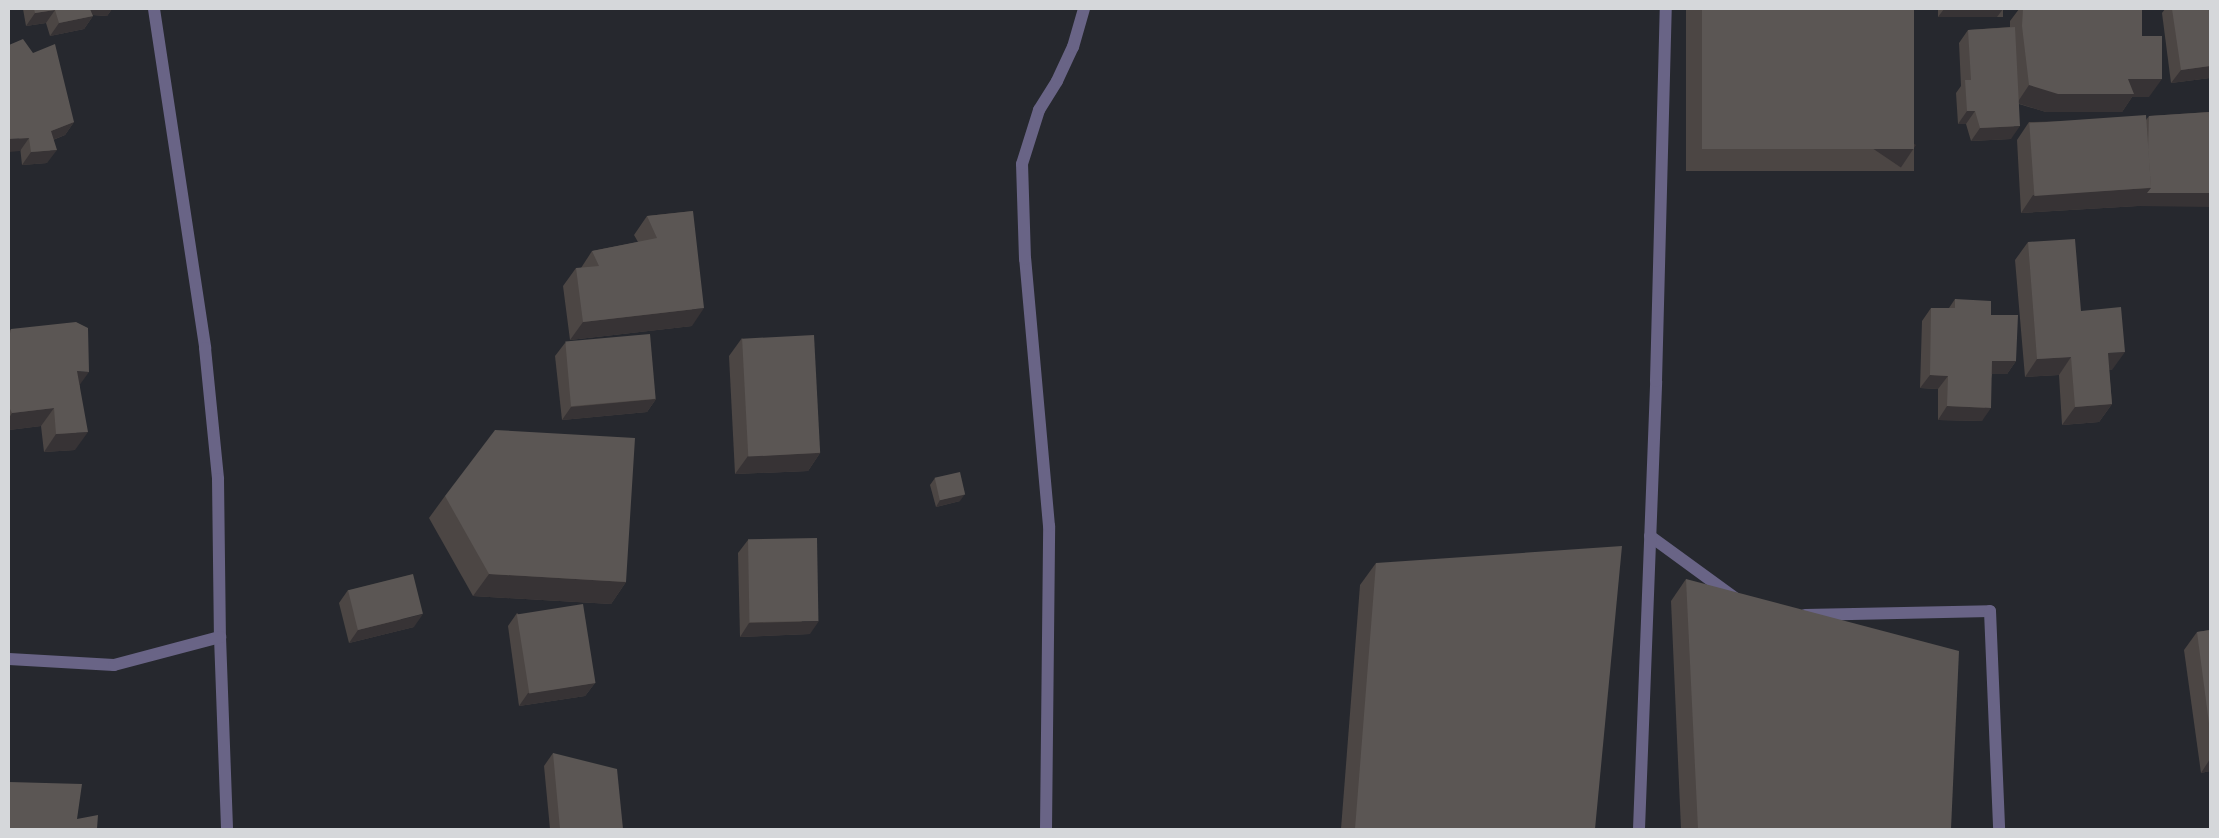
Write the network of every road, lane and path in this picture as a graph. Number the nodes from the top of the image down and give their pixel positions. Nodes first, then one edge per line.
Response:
1 (154, 9) edge
2 (1084, 9) edge
3 (1666, 9) edge
4 (1650, 536) junction
5 (1746, 603) edge
6 (1793, 615) edge
7 (220, 637) junction
8 (9, 659) edge
9 (227, 829) edge
10 (1046, 829) edge
11 (1639, 829) edge
12 (1999, 829) edge

1 - 7 street
2 - 10 street
3 - 4 street
4 - 5 street
4 - 11 street
6 - 12 street
7 - 8 street
7 - 9 street

